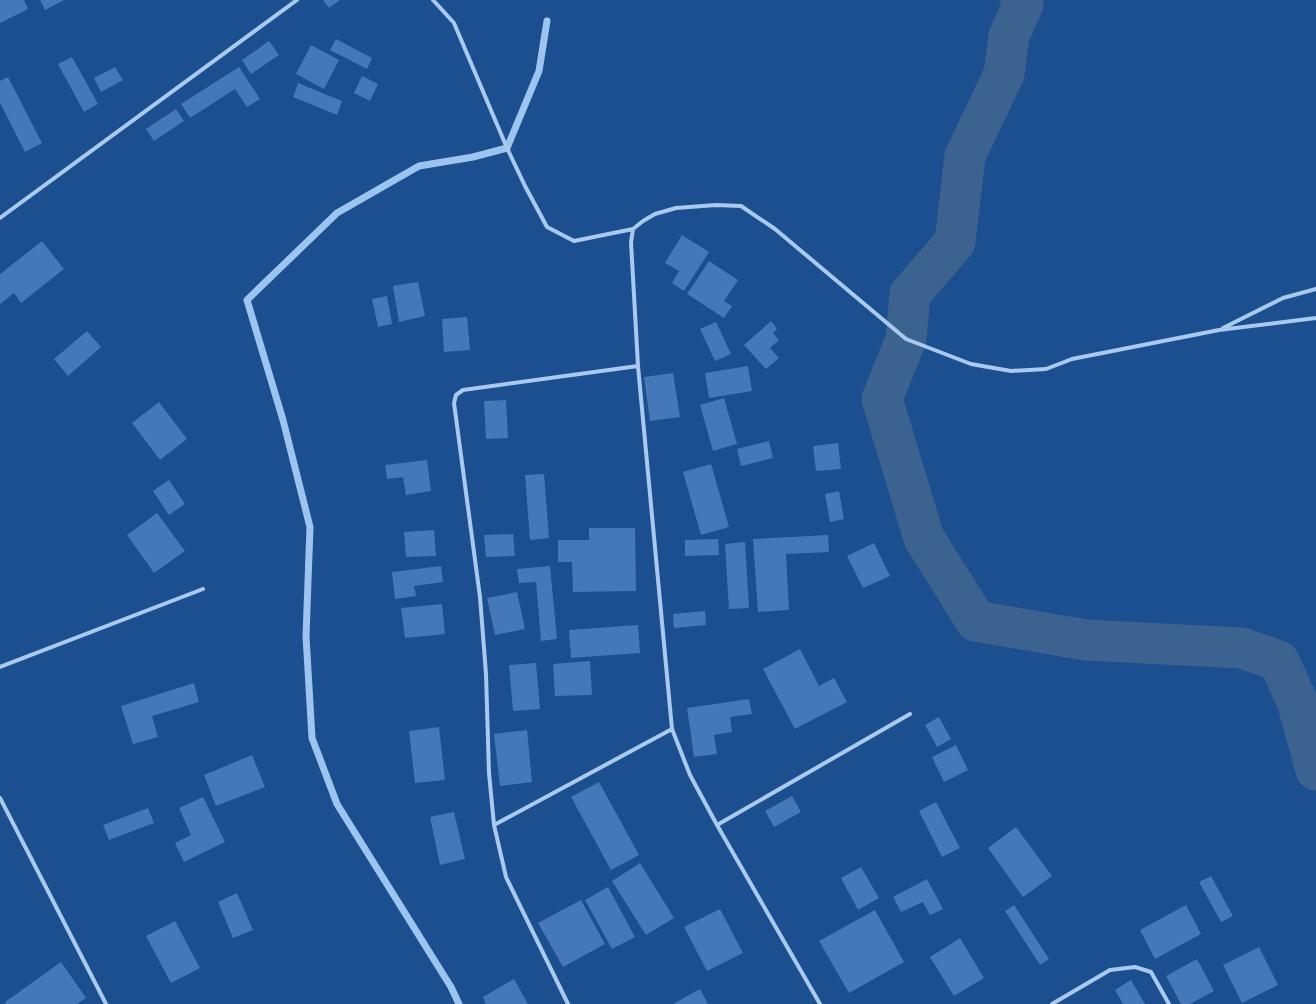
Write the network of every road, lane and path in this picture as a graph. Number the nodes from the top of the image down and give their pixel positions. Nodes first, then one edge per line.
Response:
1 (297, 0) edge
2 (433, 0) edge
3 (0, 218) edge
4 (633, 229) junction
5 (1316, 289) edge
6 (1316, 318) edge
7 (1219, 330) junction
8 (638, 366) junction
9 (203, 589) dead end
10 (0, 667) edge
11 (910, 714) dead end
12 (672, 729) junction
13 (0, 798) edge
14 (494, 825) junction
15 (717, 825) junction
16 (106, 1004) edge
17 (568, 1004) edge
18 (820, 1004) edge
19 (1052, 1004) edge
20 (1169, 1004) edge

1 - 3 street
2 - 4 street
4 - 7 street
4 - 8 street
5 - 7 street
6 - 7 street
8 - 12 street
8 - 14 street
9 - 10 street
11 - 15 street
12 - 14 street
12 - 15 street
13 - 16 street
14 - 17 street
15 - 18 street
19 - 20 street

